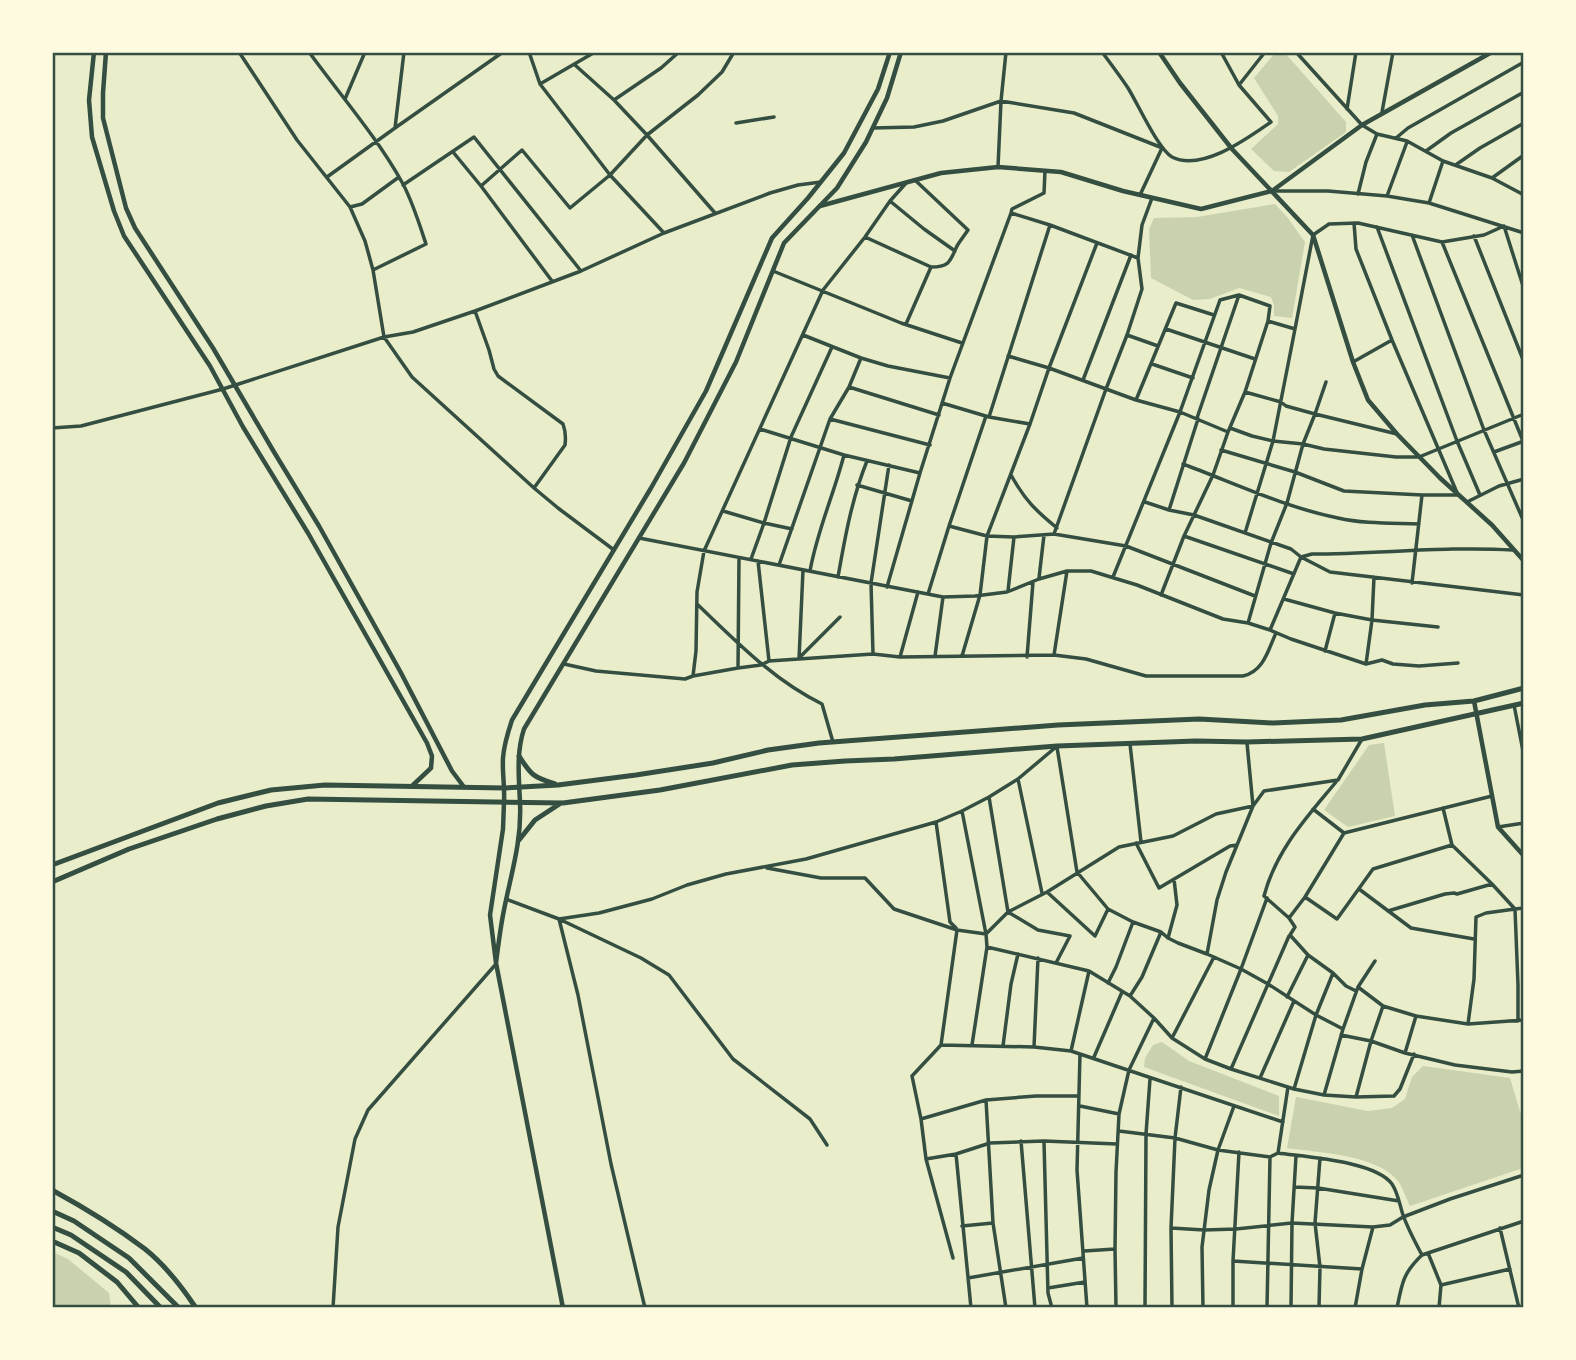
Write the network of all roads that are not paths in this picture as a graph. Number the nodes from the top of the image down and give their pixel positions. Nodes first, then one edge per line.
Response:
1 (94, 52) edge
2 (106, 52) edge
3 (239, 52) edge
4 (309, 52) edge
5 (316, 52) edge
6 (365, 52) edge
7 (404, 52) edge
8 (503, 52) edge
9 (529, 52) edge
10 (595, 52) edge
11 (679, 52) edge
12 (734, 52) edge
13 (890, 52) edge
14 (901, 52) edge
15 (1006, 52) edge
16 (1102, 52) edge
17 (1159, 52) edge
18 (1220, 52) edge
19 (1265, 52) edge
20 (1296, 52) edge
21 (1356, 52) edge
22 (1393, 52) edge
23 (1492, 52) edge
24 (314, 58) junction
25 (1524, 62) edge
26 (575, 65) junction
27 (540, 85) junction
28 (1239, 85) junction
29 (1524, 92) edge
30 (344, 99) junction
31 (614, 100) junction
32 (1001, 101) junction
33 (1347, 109) junction
34 (1382, 114) junction
35 (774, 117) dead end
36 (736, 123) dead end
37 (1524, 123) edge
38 (1362, 125) junction
39 (395, 128) junction
40 (873, 128) junction
41 (1377, 134) junction
42 (646, 135) junction
43 (1396, 138) junction
44 (377, 141) junction
45 (1407, 141) junction
46 (1162, 148) junction
47 (1232, 149) junction
48 (1426, 151) junction
49 (453, 152) junction
50 (1524, 155) edge
51 (1443, 161) junction
52 (1456, 165) junction
53 (998, 167) junction
54 (500, 170) junction
55 (1045, 170) junction
56 (610, 175) junction
57 (327, 177) junction
58 (399, 177) junction
59 (1492, 178) junction
60 (916, 181) junction
61 (821, 182) junction
62 (908, 182) junction
63 (403, 185) junction
64 (481, 186) junction
65 (1524, 188) edge
66 (1272, 191) junction
67 (1517, 192) junction
68 (1358, 194) junction
69 (1140, 195) junction
70 (1524, 195) edge
71 (1388, 196) junction
72 (1152, 198) junction
73 (890, 201) junction
74 (1429, 203) junction
75 (819, 206) junction
76 (350, 207) junction
77 (715, 213) junction
78 (1011, 213) junction
79 (1354, 223) junction
80 (1050, 225) junction
81 (1504, 226) junction
82 (1377, 227) junction
83 (664, 233) junction
84 (1524, 233) edge
85 (1313, 235) junction
86 (1412, 235) junction
87 (1474, 236) junction
88 (865, 237) junction
89 (1442, 242) junction
90 (1097, 243) junction
91 (955, 251) junction
92 (1131, 256) junction
93 (1138, 258) junction
94 (931, 267) junction
95 (373, 270) junction
96 (581, 271) junction
97 (773, 271) junction
98 (1521, 278) edge
99 (553, 282) junction
100 (1524, 289) edge
101 (824, 290) junction
102 (1239, 295) junction
103 (475, 311) junction
104 (1215, 315) junction
105 (1268, 321) junction
106 (906, 324) junction
107 (1295, 328) junction
108 (1166, 329) junction
109 (803, 335) junction
110 (1127, 335) junction
111 (384, 337) junction
112 (1392, 340) junction
113 (1205, 342) junction
114 (962, 343) junction
115 (1158, 346) junction
116 (832, 347) junction
117 (1221, 348) junction
118 (1007, 356) junction
119 (861, 358) junction
120 (1255, 359) junction
121 (1353, 362) junction
122 (1524, 362) edge
123 (1152, 364) junction
124 (1049, 368) junction
125 (950, 378) junction
126 (1193, 378) junction
127 (1083, 380) junction
128 (1325, 382) dead end
129 (235, 385) junction
130 (849, 387) junction
131 (223, 389) junction
132 (1106, 389) junction
133 (1245, 392) junction
134 (1136, 400) junction
135 (1281, 402) junction
136 (942, 403) junction
137 (1180, 412) junction
138 (1315, 414) junction
139 (1524, 414) edge
140 (939, 415) junction
141 (988, 416) junction
142 (1513, 418) junction
143 (830, 419) junction
144 (1197, 419) junction
145 (1030, 424) junction
146 (52, 428) edge
147 (760, 429) junction
148 (1229, 430) junction
149 (1484, 430) junction
150 (1397, 434) junction
151 (791, 437) junction
152 (1273, 441) junction
153 (1457, 441) junction
154 (1523, 441) edge
155 (1303, 444) junction
156 (929, 445) junction
157 (820, 446) junction
158 (1438, 449) junction
159 (1221, 450) junction
160 (1494, 452) junction
161 (844, 455) junction
162 (1419, 457) junction
163 (867, 461) junction
164 (1266, 463) junction
165 (1184, 464) junction
166 (890, 465) junction
167 (1295, 472) junction
168 (920, 473) junction
169 (1011, 475) junction
170 (1213, 475) junction
171 (1524, 480) edge
172 (1508, 483) junction
173 (857, 485) junction
174 (534, 488) junction
175 (885, 493) junction
176 (1258, 493) junction
177 (1422, 495) junction
178 (1458, 495) junction
179 (1480, 495) junction
180 (912, 501) junction
181 (1145, 502) junction
182 (1467, 502) junction
183 (1287, 503) junction
184 (1524, 506) edge
185 (1518, 508) junction
186 (1168, 510) junction
187 (722, 511) junction
188 (1194, 515) junction
189 (1524, 522) edge
190 (764, 523) junction
191 (1419, 524) junction
192 (950, 526) junction
193 (1056, 528) junction
194 (792, 529) junction
195 (1245, 533) junction
196 (1054, 534) junction
197 (1044, 535) junction
198 (987, 536) junction
199 (1184, 536) junction
200 (1014, 537) junction
201 (639, 538) junction
202 (1271, 543) junction
203 (1126, 546) junction
204 (614, 550) junction
205 (1513, 550) junction
206 (704, 551) junction
207 (1416, 551) junction
208 (1301, 557) junction
209 (739, 558) junction
210 (751, 559) junction
211 (758, 561) junction
212 (1524, 561) edge
213 (1174, 563) junction
214 (1265, 563) junction
215 (779, 565) junction
216 (803, 570) junction
217 (810, 571) junction
218 (1067, 571) junction
219 (1294, 574) junction
220 (838, 577) junction
221 (1113, 577) junction
222 (1374, 578) junction
223 (1039, 579) junction
224 (1033, 582) junction
225 (871, 583) junction
226 (1412, 583) junction
227 (887, 587) junction
228 (1008, 591) junction
229 (918, 592) junction
230 (928, 594) junction
231 (980, 595) junction
232 (1161, 595) junction
233 (1524, 595) edge
234 (1255, 596) junction
235 (943, 597) junction
236 (1284, 599) junction
237 (697, 604) junction
238 (1335, 613) junction
239 (840, 617) dead end
240 (1372, 620) junction
241 (1248, 623) junction
242 (1438, 627) dead end
243 (1270, 630) junction
244 (1276, 633) junction
245 (738, 643) junction
246 (1325, 651) junction
247 (873, 654) junction
248 (1054, 655) junction
249 (935, 656) junction
250 (900, 657) junction
251 (962, 657) junction
252 (1027, 657) junction
253 (799, 659) junction
254 (769, 662) junction
255 (1458, 663) dead end
256 (564, 664) junction
257 (761, 664) junction
258 (1366, 664) junction
259 (738, 668) junction
260 (693, 676) junction
261 (1524, 688) edge
262 (1474, 701) junction
263 (1524, 703) edge
264 (1514, 705) junction
265 (1478, 713) junction
266 (1362, 739) junction
267 (833, 742) junction
268 (1247, 742) junction
269 (1130, 743) junction
270 (1057, 746) junction
271 (519, 756) junction
272 (1524, 756) edge
273 (1018, 779) junction
274 (1338, 780) junction
275 (413, 785) junction
276 (558, 785) junction
277 (464, 787) junction
278 (505, 788) junction
279 (519, 788) junction
280 (1493, 796) junction
281 (989, 797) junction
282 (504, 802) junction
283 (520, 803) junction
284 (563, 803) junction
285 (1253, 806) junction
286 (1443, 808) junction
287 (1313, 809) junction
288 (962, 811) junction
289 (936, 822) junction
290 (1524, 823) edge
291 (1498, 827) junction
292 (1344, 833) junction
293 (519, 840) junction
294 (1139, 842) junction
295 (1237, 845) junction
296 (1452, 845) junction
297 (1524, 856) edge
298 (52, 865) edge
299 (763, 867) junction
300 (1077, 872) junction
301 (1174, 879) junction
302 (52, 882) edge
303 (1492, 884) junction
304 (1359, 889) junction
305 (1047, 891) junction
306 (1042, 893) junction
307 (1304, 897) junction
308 (1267, 898) junction
309 (506, 899) junction
310 (1524, 908) edge
311 (1108, 909) junction
312 (1515, 909) junction
313 (1388, 911) junction
314 (1009, 912) junction
315 (1289, 918) junction
316 (559, 919) junction
317 (1133, 922) junction
318 (957, 930) junction
319 (1161, 932) junction
320 (986, 934) junction
321 (1290, 935) junction
322 (1168, 938) junction
323 (1474, 939) junction
324 (987, 947) junction
325 (1018, 954) junction
326 (1207, 954) junction
327 (1308, 955) junction
328 (1214, 957) junction
329 (1038, 958) junction
330 (1375, 961) dead end
331 (496, 963) junction
332 (1056, 963) junction
333 (1241, 969) junction
334 (1089, 971) junction
335 (1334, 973) junction
336 (1108, 984) junction
337 (1268, 984) junction
338 (1521, 984) edge
339 (1357, 989) junction
340 (1122, 991) junction
341 (1129, 996) junction
342 (1287, 997) junction
343 (1294, 1001) junction
344 (1383, 1006) junction
345 (1316, 1015) junction
346 (1416, 1016) junction
347 (1154, 1018) junction
348 (1524, 1020) edge
349 (1518, 1021) junction
350 (1468, 1024) junction
351 (1343, 1029) junction
352 (1341, 1035) junction
353 (1172, 1038) junction
354 (1371, 1041) junction
355 (941, 1045) junction
356 (972, 1045) junction
357 (1003, 1046) junction
358 (1034, 1047) junction
359 (1071, 1051) junction
360 (1405, 1053) junction
361 (1080, 1054) junction
362 (1414, 1054) junction
363 (1094, 1058) junction
364 (1205, 1059) junction
365 (1231, 1069) junction
366 (1129, 1070) junction
367 (1524, 1071) edge
368 (1150, 1078) junction
369 (1260, 1078) junction
370 (1181, 1087) junction
371 (1288, 1087) junction
372 (1294, 1089) junction
373 (1324, 1095) junction
374 (1079, 1096) junction
375 (1356, 1097) junction
376 (986, 1100) junction
377 (1079, 1106) junction
378 (1234, 1106) junction
379 (1119, 1114) junction
380 (921, 1119) junction
381 (1283, 1122) junction
382 (1119, 1131) junction
383 (1146, 1134) junction
384 (1175, 1138) junction
385 (1021, 1141) junction
386 (1044, 1141) junction
387 (1077, 1142) junction
388 (990, 1143) junction
389 (1118, 1144) junction
390 (827, 1145) dead end
391 (1217, 1150) junction
392 (1239, 1153) junction
393 (1278, 1153) junction
394 (956, 1154) junction
395 (1296, 1155) junction
396 (1270, 1157) junction
397 (1320, 1158) junction
398 (926, 1159) junction
399 (1524, 1175) edge
400 (1294, 1187) junction
401 (1318, 1188) junction
402 (52, 1190) edge
403 (1399, 1201) junction
404 (52, 1211) edge
405 (1403, 1217) junction
406 (1524, 1221) edge
407 (993, 1223) junction
408 (1292, 1223) junction
409 (1315, 1223) junction
410 (1269, 1224) junction
411 (962, 1226) junction
412 (52, 1227) edge
413 (1373, 1227) junction
414 (1171, 1228) junction
415 (1500, 1228) junction
416 (1236, 1229) junction
417 (1204, 1230) junction
418 (52, 1241) edge
419 (1115, 1249) junction
420 (1084, 1251) junction
421 (1428, 1253) junction
422 (1422, 1255) junction
423 (953, 1258) dead end
424 (1083, 1258) junction
425 (1233, 1261) junction
426 (1048, 1264) junction
427 (1268, 1265) junction
428 (1293, 1265) junction
429 (1031, 1267) junction
430 (1320, 1267) junction
431 (1362, 1269) junction
432 (1510, 1269) junction
433 (1000, 1272) junction
434 (968, 1278) junction
435 (1086, 1282) junction
436 (1441, 1285) junction
437 (1048, 1288) junction
438 (139, 1307) edge
439 (161, 1307) edge
440 (179, 1307) edge
441 (196, 1307) edge
442 (333, 1307) edge
443 (563, 1307) edge
444 (645, 1307) edge
445 (971, 1307) edge
446 (1006, 1307) edge
447 (1035, 1307) edge
448 (1052, 1307) edge
449 (1087, 1307) edge
450 (1116, 1307) edge
451 (1145, 1307) edge
452 (1172, 1307) edge
453 (1203, 1307) edge
454 (1233, 1307) edge
455 (1267, 1307) edge
456 (1291, 1307) edge
457 (1319, 1307) edge
458 (1355, 1307) edge
459 (1396, 1307) edge
460 (1439, 1307) edge
461 (1522, 1307) edge

1 - 131 main road
2 - 129 main road
3 - 57 street
4 - 24 street
5 - 24 street
6 - 30 street
7 - 39 street
8 - 39 street
9 - 27 street
10 - 26 street
11 - 31 street
12 - 42 street
13 - 61 main road
14 - 40 main road
15 - 32 street
16 - 46 street
17 - 47 main road
18 - 28 street
19 - 28 street
20 - 33 street
21 - 33 street
22 - 34 street
23 - 34 main road
24 - 30 street
25 - 43 street
26 - 27 street
26 - 31 street
27 - 56 street
28 - 47 street
29 - 48 street
30 - 44 street
31 - 42 street
32 - 40 street
32 - 46 street
32 - 53 street
33 - 38 street
34 - 38 main road
35 - 36 street
37 - 52 street
38 - 41 street
38 - 66 main road
39 - 44 street
40 - 75 main road
41 - 43 street
41 - 68 street
42 - 56 street
42 - 77 street
43 - 45 street
44 - 57 street
44 - 58 street
45 - 48 street
45 - 71 street
46 - 47 street
46 - 69 street
47 - 66 main road
48 - 51 street
49 - 54 street
49 - 63 street
49 - 64 street
50 - 59 street
51 - 52 street
51 - 74 street
52 - 59 street
53 - 55 main road
53 - 60 main road
54 - 56 street
54 - 64 street
54 - 96 street
55 - 69 main road
55 - 78 street
56 - 83 street
57 - 76 street
58 - 63 street
58 - 76 street
59 - 67 street
60 - 62 main road
60 - 91 street
61 - 77 street
61 - 204 main road
62 - 73 street
62 - 75 main road
63 - 95 street
64 - 99 street
65 - 67 street
66 - 68 street
66 - 72 main road
66 - 85 main road
67 - 70 street
68 - 71 street
69 - 72 main road
71 - 74 street
72 - 93 street
73 - 88 street
73 - 91 street
74 - 81 street
75 - 97 main road
76 - 95 street
77 - 83 street
78 - 80 street
78 - 114 street
79 - 82 street
79 - 85 street
79 - 112 street
80 - 90 street
80 - 118 street
81 - 84 street
81 - 87 street
81 - 98 street
82 - 86 street
82 - 153 street
83 - 96 street
85 - 107 street
85 - 121 main road
86 - 89 street
86 - 149 street
87 - 89 street
87 - 122 street
88 - 94 street
88 - 101 street
89 - 142 street
90 - 92 street
90 - 124 street
91 - 94 street
92 - 93 street
92 - 127 street
93 - 110 street
94 - 106 street
95 - 111 street
96 - 99 street
97 - 101 street
97 - 201 main road
98 - 100 street
99 - 103 street
101 - 106 street
101 - 109 street
102 - 104 street
102 - 105 street
102 - 117 street
103 - 111 street
103 - 174 street
104 - 108 street
104 - 113 street
105 - 107 street
105 - 120 street
106 - 114 street
107 - 135 street
108 - 113 street
108 - 115 street
109 - 116 street
109 - 147 street
110 - 115 street
110 - 132 street
111 - 129 street
111 - 174 street
112 - 121 street
112 - 158 street
113 - 117 street
113 - 126 street
114 - 125 street
115 - 123 street
116 - 119 street
116 - 151 street
117 - 120 street
117 - 144 street
118 - 124 street
118 - 141 street
119 - 125 street
119 - 130 street
120 - 133 street
121 - 150 main road
123 - 126 street
123 - 134 street
124 - 127 street
124 - 145 street
125 - 136 street
126 - 137 street
127 - 132 street
128 - 138 street
129 - 131 street
129 - 277 main road
130 - 140 street
130 - 143 street
131 - 146 street
131 - 275 main road
132 - 134 street
132 - 193 street
133 - 135 street
133 - 148 street
134 - 137 street
135 - 138 street
135 - 152 street
136 - 140 street
136 - 141 street
137 - 144 street
137 - 181 street
138 - 150 street
138 - 155 street
139 - 142 street
140 - 156 street
141 - 145 street
141 - 192 street
142 - 149 street
142 - 154 street
143 - 156 street
143 - 157 street
144 - 148 street
144 - 165 street
145 - 169 street
147 - 151 street
147 - 187 street
148 - 152 street
148 - 159 street
149 - 153 street
149 - 160 street
150 - 162 main road
151 - 157 street
151 - 190 street
152 - 155 street
152 - 164 street
153 - 158 street
153 - 179 street
154 - 160 street
155 - 162 street
155 - 167 street
156 - 168 street
157 - 161 street
157 - 194 street
158 - 162 street
158 - 178 street
159 - 164 street
159 - 170 street
160 - 172 street
161 - 163 street
161 - 217 street
162 - 178 main road
163 - 166 street
163 - 173 street
164 - 167 street
164 - 176 street
165 - 170 street
165 - 186 street
166 - 168 street
166 - 175 street
167 - 177 street
167 - 183 street
168 - 180 street
169 - 193 street
169 - 198 street
170 - 176 street
170 - 188 street
171 - 172 street
172 - 179 street
172 - 185 street
173 - 175 street
173 - 220 street
174 - 204 street
175 - 180 street
175 - 225 street
176 - 183 street
176 - 195 street
177 - 178 street
177 - 191 street
178 - 182 main road
179 - 182 street
180 - 227 street
181 - 186 street
181 - 203 street
182 - 205 main road
183 - 191 street
183 - 202 street
184 - 185 street
185 - 189 street
186 - 188 street
187 - 190 street
187 - 206 street
188 - 195 street
188 - 199 street
190 - 194 street
190 - 210 street
191 - 207 street
192 - 198 street
192 - 230 street
193 - 196 street
194 - 215 street
195 - 202 street
196 - 197 street
196 - 203 street
197 - 200 street
197 - 223 street
198 - 200 street
198 - 231 street
199 - 213 street
199 - 214 street
200 - 228 street
201 - 206 street
201 - 256 main road
202 - 208 street
202 - 214 street
203 - 213 street
203 - 221 street
204 - 278 main road
205 - 207 street
205 - 212 main road
206 - 209 street
206 - 237 street
207 - 208 street
207 - 226 street
208 - 219 street
208 - 222 street
209 - 210 street
209 - 245 street
210 - 211 street
211 - 215 street
211 - 254 street
213 - 232 street
213 - 234 street
214 - 219 street
214 - 234 street
215 - 216 street
216 - 217 street
216 - 253 street
217 - 220 street
218 - 221 street
218 - 223 street
218 - 248 street
219 - 236 street
220 - 225 street
221 - 232 street
222 - 226 street
222 - 240 street
223 - 224 street
224 - 228 street
224 - 252 street
225 - 227 street
225 - 247 street
226 - 233 street
227 - 229 street
228 - 231 street
229 - 230 street
229 - 250 street
230 - 235 street
231 - 235 street
231 - 251 street
232 - 241 street
234 - 241 street
235 - 249 street
236 - 238 street
236 - 243 street
237 - 245 street
237 - 260 street
238 - 240 street
238 - 246 street
239 - 253 street
240 - 242 street
240 - 258 street
241 - 243 street
243 - 244 street
244 - 246 street
244 - 248 street
245 - 257 street
245 - 259 street
246 - 258 street
247 - 250 street
247 - 253 street
248 - 252 street
249 - 250 street
249 - 251 street
251 - 252 street
253 - 254 street
254 - 257 street
255 - 258 street
256 - 260 street
256 - 271 main road
257 - 259 street
257 - 267 street
259 - 260 street
261 - 262 main road
262 - 265 main road
262 - 267 main road
263 - 264 main road
264 - 265 main road
264 - 272 street
265 - 266 main road
265 - 280 main road
266 - 268 main road
266 - 274 street
267 - 276 main road
268 - 269 main road
268 - 285 street
269 - 270 main road
269 - 294 street
270 - 273 street
270 - 284 main road
270 - 300 street
271 - 276 main road
271 - 279 main road
273 - 281 street
273 - 306 street
274 - 285 street
274 - 287 street
275 - 277 main road
275 - 298 main road
276 - 279 main road
277 - 278 main road
278 - 279 main road
278 - 282 main road
279 - 283 main road
280 - 286 street
280 - 291 main road
281 - 288 street
281 - 314 street
282 - 283 main road
282 - 302 main road
282 - 331 main road
283 - 284 main road
283 - 293 main road
284 - 293 main road
285 - 294 street
285 - 295 street
286 - 292 street
286 - 296 street
287 - 292 street
287 - 308 street
288 - 289 street
288 - 320 street
289 - 299 street
289 - 318 street
290 - 291 street
291 - 297 main road
292 - 307 street
293 - 309 main road
294 - 300 street
294 - 301 street
295 - 301 street
295 - 326 street
296 - 303 street
296 - 304 street
299 - 316 street
299 - 318 street
300 - 305 street
300 - 311 street
301 - 322 street
303 - 312 street
303 - 313 street
304 - 307 street
304 - 313 street
305 - 306 street
305 - 311 street
306 - 314 street
307 - 315 street
308 - 315 street
308 - 333 street
309 - 316 street
309 - 331 main road
310 - 312 street
311 - 317 street
312 - 323 street
312 - 338 street
313 - 323 street
314 - 320 street
314 - 332 street
315 - 321 street
316 - 390 street
316 - 444 street
317 - 319 street
317 - 336 street
318 - 320 street
318 - 355 street
319 - 322 street
319 - 341 street
320 - 324 street
321 - 327 street
321 - 337 street
322 - 326 street
323 - 350 street
324 - 325 street
324 - 356 street
325 - 329 street
325 - 357 street
326 - 328 street
327 - 335 street
327 - 342 street
328 - 333 street
328 - 353 street
329 - 332 street
329 - 358 street
330 - 339 street
331 - 442 street
331 - 443 main road
332 - 334 street
333 - 337 street
333 - 364 street
334 - 336 street
334 - 359 street
335 - 339 street
335 - 345 street
336 - 340 street
337 - 342 street
337 - 365 street
338 - 349 street
339 - 344 street
339 - 351 street
340 - 341 street
340 - 363 street
341 - 347 street
342 - 343 street
343 - 345 street
343 - 369 street
344 - 346 street
344 - 354 street
345 - 351 street
345 - 372 street
346 - 350 street
346 - 360 street
347 - 353 street
347 - 366 street
348 - 349 street
349 - 350 street
351 - 352 street
352 - 354 street
352 - 373 street
353 - 364 street
354 - 360 street
354 - 375 street
355 - 356 street
355 - 380 street
356 - 357 street
357 - 358 street
358 - 359 street
359 - 361 street
360 - 362 street
361 - 363 street
361 - 374 street
362 - 367 street
362 - 375 street
363 - 366 street
364 - 365 street
365 - 369 street
366 - 368 street
366 - 379 street
368 - 370 street
368 - 383 street
369 - 371 street
370 - 378 street
370 - 384 street
371 - 372 street
371 - 381 street
372 - 373 street
373 - 375 street
374 - 376 street
374 - 377 street
376 - 380 street
376 - 388 street
377 - 379 street
377 - 387 street
378 - 381 street
378 - 391 street
379 - 382 street
380 - 398 street
381 - 393 street
382 - 383 street
382 - 389 street
383 - 384 street
383 - 451 street
384 - 391 street
384 - 414 street
385 - 386 street
385 - 388 street
385 - 429 street
386 - 387 street
386 - 426 street
387 - 389 street
387 - 420 street
388 - 394 street
388 - 407 street
389 - 419 street
391 - 392 street
391 - 417 street
392 - 396 street
392 - 416 street
393 - 395 street
393 - 396 street
394 - 398 street
394 - 411 street
395 - 397 street
395 - 400 street
396 - 410 street
397 - 401 street
397 - 403 street
398 - 423 street
399 - 405 street
400 - 401 street
400 - 408 street
401 - 403 street
401 - 409 street
402 - 441 main road
403 - 405 street
404 - 440 main road
405 - 413 street
405 - 422 street
406 - 415 street
407 - 411 street
407 - 433 street
408 - 409 street
408 - 410 street
408 - 428 street
409 - 413 street
409 - 430 street
410 - 416 street
410 - 427 street
411 - 434 street
412 - 439 main road
413 - 431 street
414 - 417 street
414 - 452 street
415 - 421 street
415 - 432 street
416 - 417 street
416 - 425 street
417 - 453 street
418 - 438 main road
419 - 420 street
419 - 450 street
420 - 424 street
421 - 422 street
421 - 436 street
422 - 459 street
424 - 426 street
424 - 435 street
425 - 427 street
425 - 454 street
426 - 429 street
426 - 437 street
427 - 428 street
427 - 455 street
428 - 430 street
428 - 456 street
429 - 433 street
429 - 447 street
430 - 431 street
430 - 457 street
431 - 458 street
432 - 436 street
432 - 461 street
433 - 434 street
433 - 446 street
434 - 445 street
435 - 437 street
435 - 449 street
436 - 460 street
437 - 448 street

